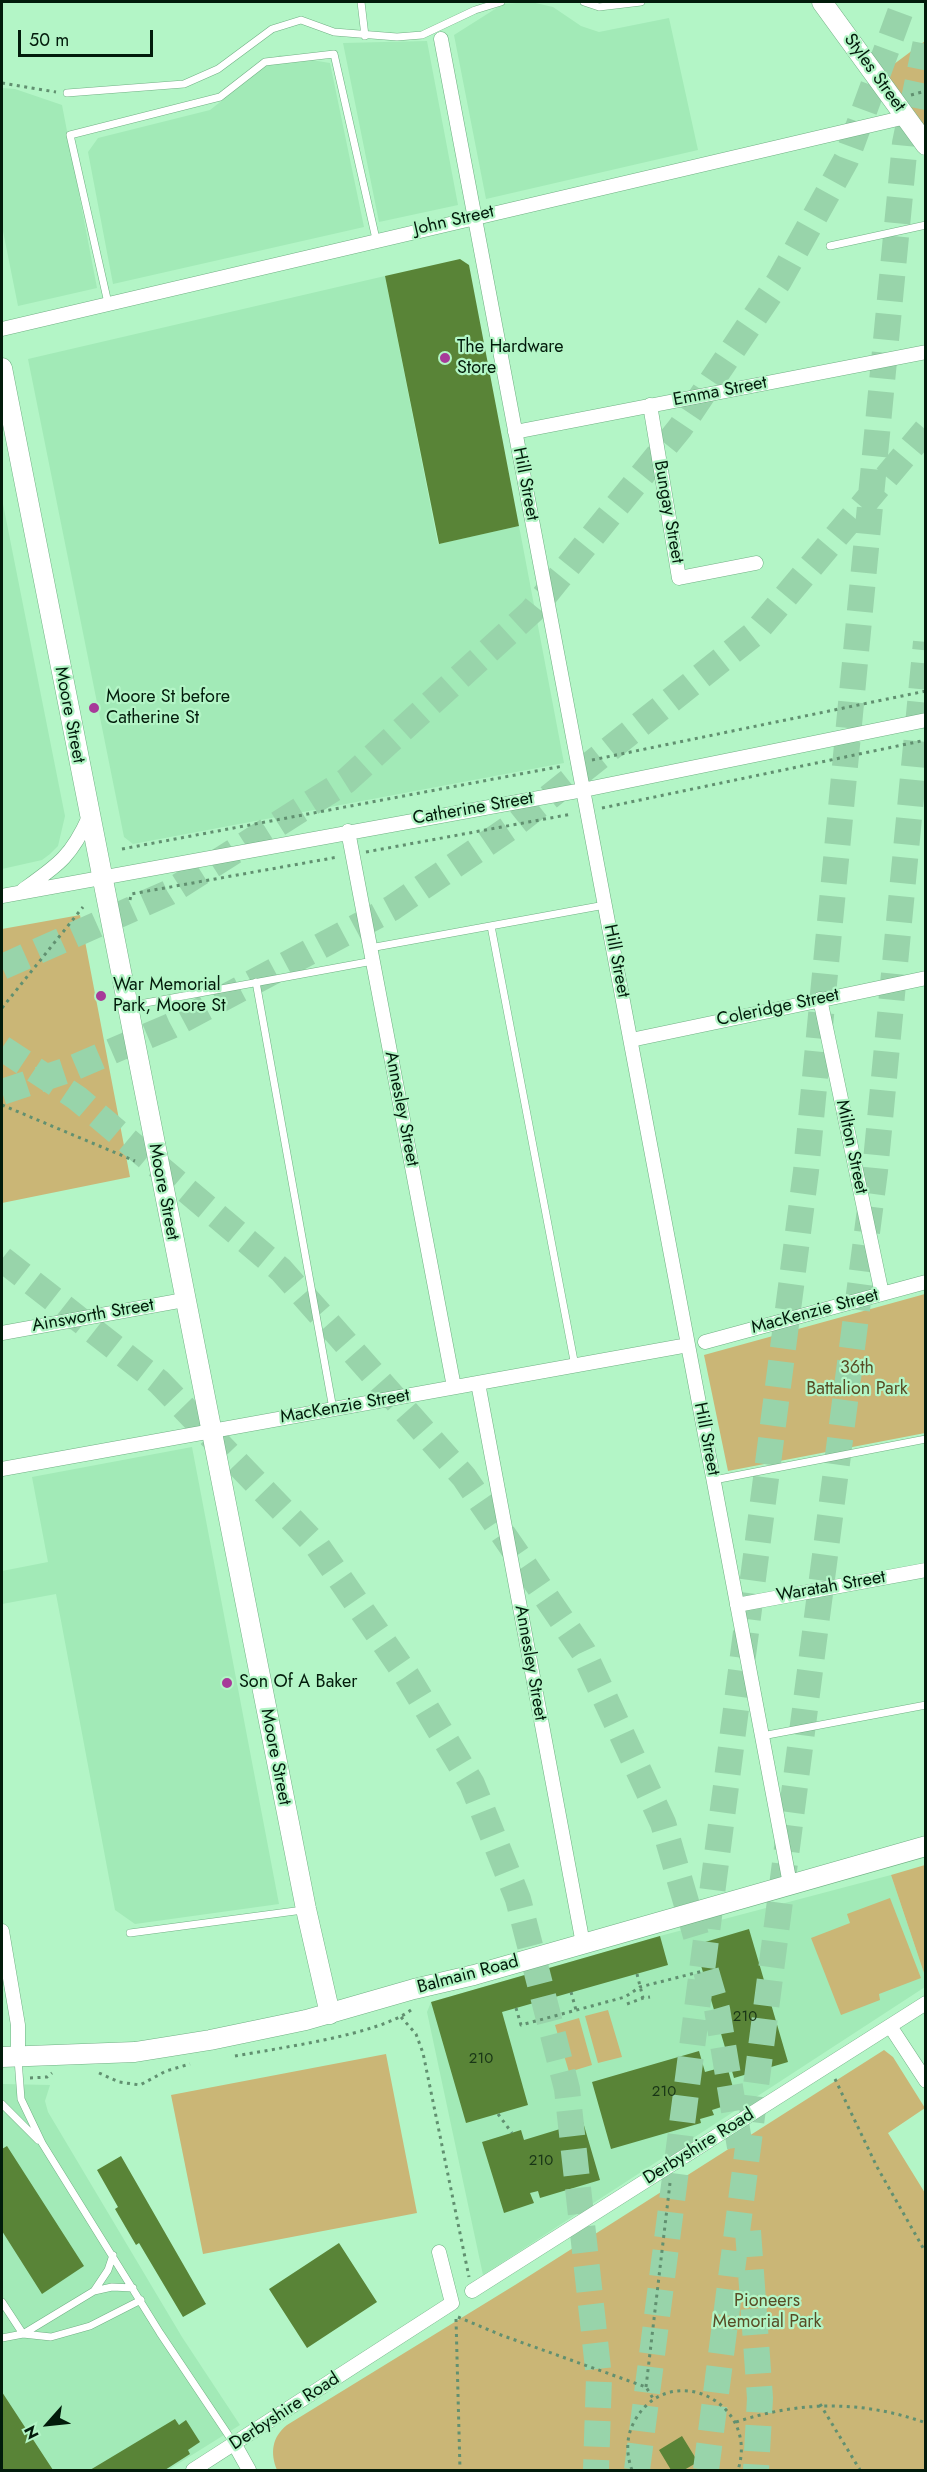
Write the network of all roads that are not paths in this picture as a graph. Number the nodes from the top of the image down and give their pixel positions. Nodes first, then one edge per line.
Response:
1 (361, 2) edge
2 (501, 2) edge
3 (584, 2) edge
4 (641, 2) edge
5 (822, 2) edge
6 (365, 36) junction
7 (441, 39) dead end
8 (67, 93) road end
9 (906, 117) junction
10 (926, 145) edge
11 (474, 217) junction
12 (926, 225) edge
13 (376, 239) junction
14 (830, 246) dead end
15 (108, 303) junction
16 (2, 329) edge
17 (926, 352) edge
18 (2, 368) edge
19 (650, 405) junction
20 (515, 432) junction
21 (756, 563) dead end
22 (926, 720) edge
23 (583, 790) junction
24 (89, 817) junction
25 (348, 831) junction
26 (100, 878) junction
27 (19, 893) junction
28 (2, 896) edge
29 (605, 905) junction
30 (491, 926) junction
31 (371, 954) junction
32 (926, 978) edge
33 (256, 982) junction
34 (820, 999) junction
35 (126, 1006) junction
36 (631, 1040) junction
37 (926, 1282) edge
38 (882, 1294) junction
39 (184, 1300) junction
40 (2, 1333) edge
41 (705, 1342) dead end
42 (688, 1345) junction
43 (575, 1366) junction
44 (478, 1383) junction
45 (454, 1387) junction
46 (333, 1409) junction
47 (210, 1431) junction
48 (926, 1439) edge
49 (2, 1469) edge
50 (714, 1480) junction
51 (926, 1570) edge
52 (737, 1605) junction
53 (926, 1706) edge
54 (762, 1737) junction
55 (926, 1846) edge
56 (790, 1884) junction
57 (306, 1910) junction
58 (2, 1931) edge
59 (130, 1933) dead end
60 (583, 1944) junction
61 (926, 2003) edge
62 (330, 2014) junction
63 (890, 2026) junction
64 (10, 2057) edge
65 (926, 2081) edge
66 (2, 2104) edge
67 (42, 2143) junction
68 (439, 2252) dead end
69 (113, 2255) junction
70 (134, 2288) junction
71 (472, 2290) road end
72 (94, 2291) junction
73 (141, 2300) junction
74 (2, 2302) edge
75 (24, 2334) junction
76 (2, 2338) edge
77 (235, 2445) junction
78 (193, 2470) edge
79 (249, 2470) edge

1 - 6 lane
2 - 6 lane
3 - 4 lane
5 - 9 main road, Styles Street
6 - 8 lane
7 - 11 street, Hill Street
9 - 10 main road, Styles Street
9 - 11 street, John Street
11 - 13 street, John Street
11 - 20 street, Hill Street
12 - 14 lane
13 - 15 street, John Street
13 - 15 lane
15 - 16 street, John Street
17 - 19 street, Emma Street
18 - 24 main road, Moore Street
19 - 20 street, Emma Street
19 - 21 street, Bungay Street
20 - 23 street, Hill Street
22 - 23 street, Catherine Street
23 - 25 street, Catherine Street
23 - 29 street, Hill Street
24 - 26 main road, Moore Street
24 - 27 street, Catherine Street
25 - 26 street, Catherine Street
25 - 31 street, Annesley Street
26 - 27 street, Catherine Street
26 - 35 main road, Moore Street
27 - 28 street, Catherine Street
29 - 30 lane
29 - 36 street, Hill Street
30 - 31 lane
30 - 43 lane
31 - 33 lane
31 - 45 street, Annesley Street
32 - 34 street, Coleridge Street
33 - 35 lane
33 - 46 lane
34 - 36 street, Coleridge Street
34 - 38 street, Milton Street
35 - 39 main road, Moore Street
36 - 42 street, Hill Street
37 - 38 street, MacKenzie Street
38 - 41 street, MacKenzie Street
39 - 40 street, Ainsworth Street
39 - 47 main road, Moore Street
42 - 43 street, MacKenzie Street
42 - 50 street, Hill Street
43 - 44 street, MacKenzie Street
44 - 45 street, MacKenzie Street
44 - 60 street, Annesley Street
45 - 46 street, MacKenzie Street
46 - 47 street, MacKenzie Street
47 - 49 street, MacKenzie Street
47 - 57 main road, Moore Street
48 - 50 lane
50 - 52 street, Hill Street
51 - 52 street, Waratah Street
52 - 54 street, Hill Street
53 - 54 lane
54 - 56 street, Hill Street
55 - 56 main road, Balmain Road
56 - 60 main road, Balmain Road
57 - 59 lane
57 - 62 main road, Moore Street
58 - 64 street
60 - 62 main road, Balmain Road
61 - 63 street, Derbyshire Road
62 - 64 main road, Balmain Road
63 - 65 street
63 - 71 street, Derbyshire Road
64 - 67 lane
66 - 67 lane
67 - 69 lane
68 - 77 street, Derbyshire Road
69 - 70 lane
69 - 72 lane
70 - 72 lane
70 - 73 lane
72 - 75 lane
73 - 75 lane
73 - 77 lane
74 - 75 lane
75 - 76 lane
77 - 78 street, Derbyshire Road
77 - 79 street

